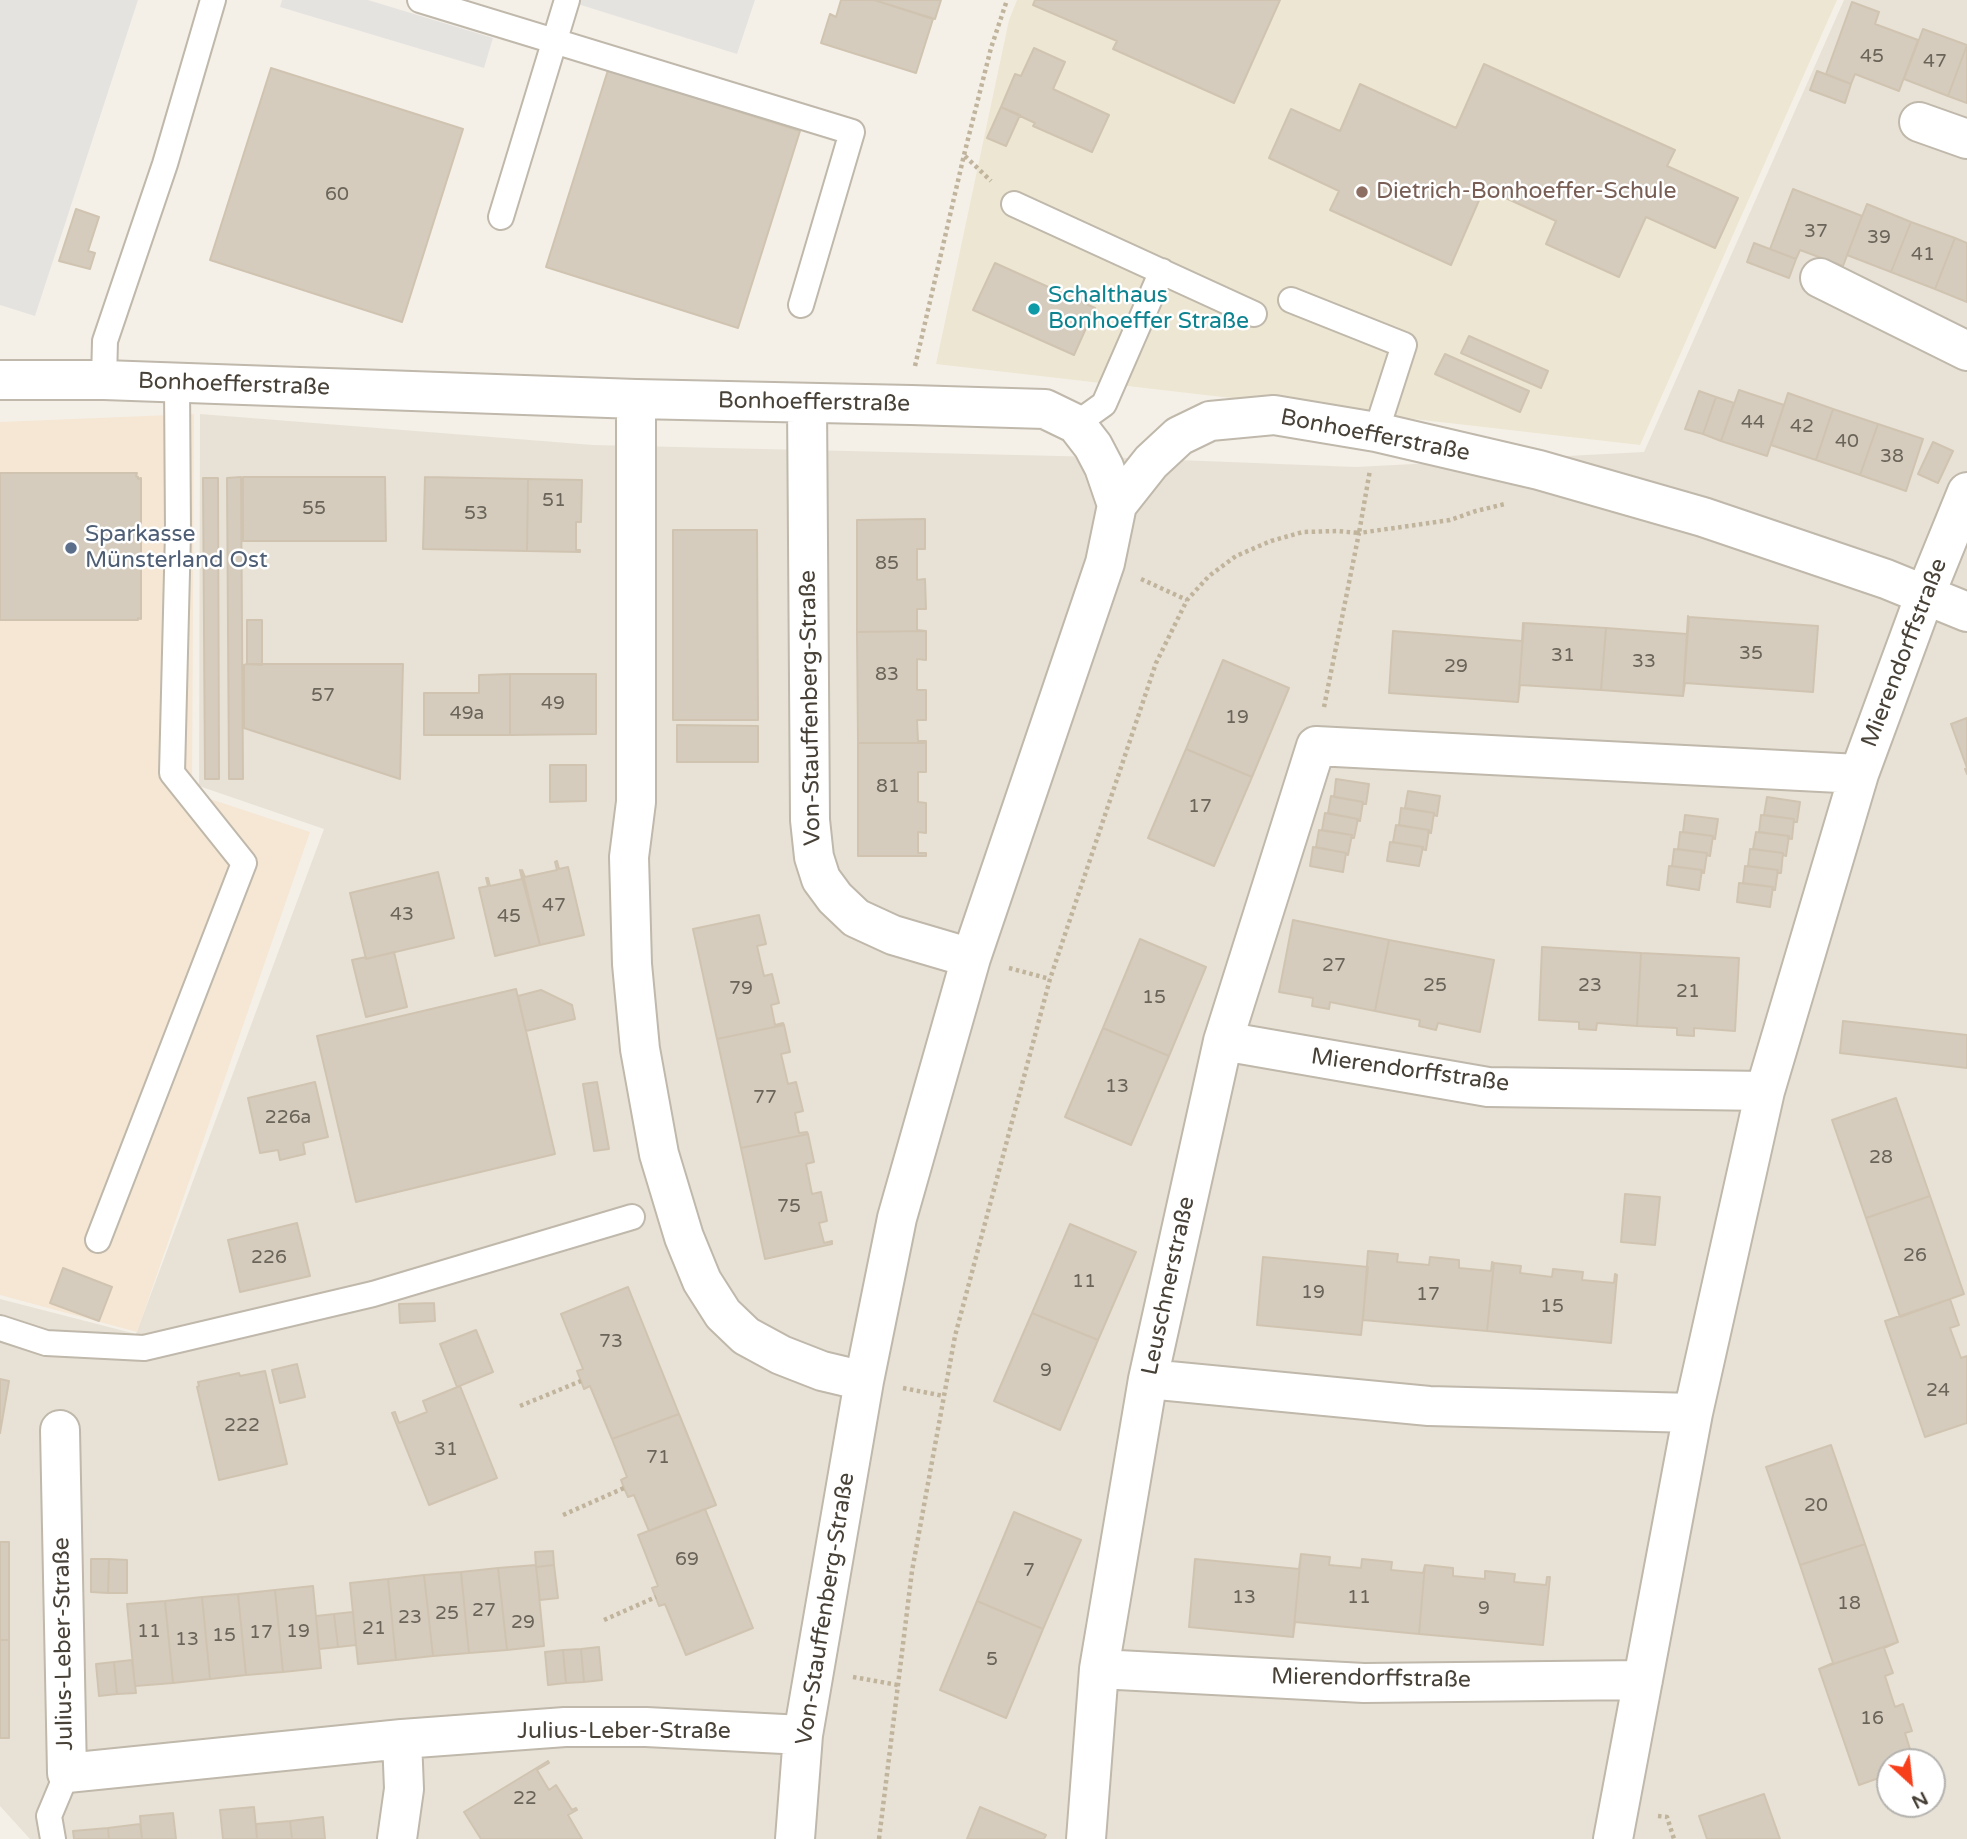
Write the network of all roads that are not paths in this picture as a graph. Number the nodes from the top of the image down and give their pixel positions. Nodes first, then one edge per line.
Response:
1 (213, 0) edge
2 (420, 0) edge
3 (567, 0) edge
4 (554, 41) junction
5 (1919, 122) dead end
6 (1967, 139) edge
7 (1014, 204) dead end
8 (502, 217) dead end
9 (1162, 271) junction
10 (1820, 278) dead end
11 (1291, 300) dead end
12 (801, 304) dead end
13 (1254, 314) dead end
14 (1967, 351) edge
15 (0, 380) edge
16 (104, 380) junction
17 (177, 384) junction
18 (636, 399) junction
19 (807, 403) junction
20 (1076, 424) junction
21 (1376, 432) junction
22 (1967, 492) edge
23 (1117, 505) junction
24 (1925, 595) junction
25 (1967, 612) edge
26 (1316, 746) joint
27 (1859, 774) junction
28 (971, 958) junction
29 (1223, 1041) junction
30 (1765, 1091) junction
31 (632, 1217) dead end
32 (98, 1240) dead end
33 (0, 1328) edge
34 (1148, 1379) junction
35 (864, 1381) junction
36 (1693, 1413) junction
37 (60, 1430) dead end
38 (1099, 1668) junction
39 (1643, 1680) junction
40 (803, 1735) junction
41 (402, 1739) junction
42 (67, 1773) junction
43 (53, 1839) edge
44 (397, 1839) edge
45 (794, 1839) edge
46 (1086, 1839) edge
47 (1613, 1839) edge

1 - 16 lane
2 - 4 lane
3 - 4 lane
4 - 8 lane
4 - 12 lane
5 - 6 street
7 - 9 lane
9 - 13 lane
9 - 20 lane
10 - 14 street
11 - 21 lane
15 - 16 street, Bonhoefferstraße
16 - 17 street, Bonhoefferstraße
17 - 18 street, Bonhoefferstraße
17 - 32 lane
18 - 19 street, Bonhoefferstraße
18 - 35 street
19 - 20 street, Bonhoefferstraße
19 - 28 street, Von-Stauffenberg-Straße
20 - 23 street, Bonhoefferstraße
21 - 23 street, Bonhoefferstraße
21 - 24 street, Bonhoefferstraße
22 - 24 street, Mierendorffstraße
23 - 28 street, Von-Stauffenberg-Straße
24 - 25 street, Bonhoefferstraße
24 - 27 street, Mierendorffstraße
26 - 27 street, Mierendorffstraße
26 - 29 street, Leuschnerstraße
27 - 30 street, Mierendorffstraße
28 - 35 street, Von-Stauffenberg-Straße
29 - 30 street, Mierendorffstraße
29 - 34 street, Leuschnerstraße
30 - 36 street, Mierendorffstraße
31 - 33 lane
34 - 36 street
34 - 38 street, Leuschnerstraße
35 - 40 street, Von-Stauffenberg-Straße
36 - 39 street, Mierendorffstraße
37 - 42 street, Julius-Leber-Straße
38 - 39 street, Mierendorffstraße
38 - 46 street, Leuschnerstraße
39 - 47 street, Mierendorffstraße
40 - 41 street, Julius-Leber-Straße
40 - 45 street, Von-Stauffenberg-Straße
41 - 42 street, Julius-Leber-Straße
41 - 44 street
42 - 43 lane

